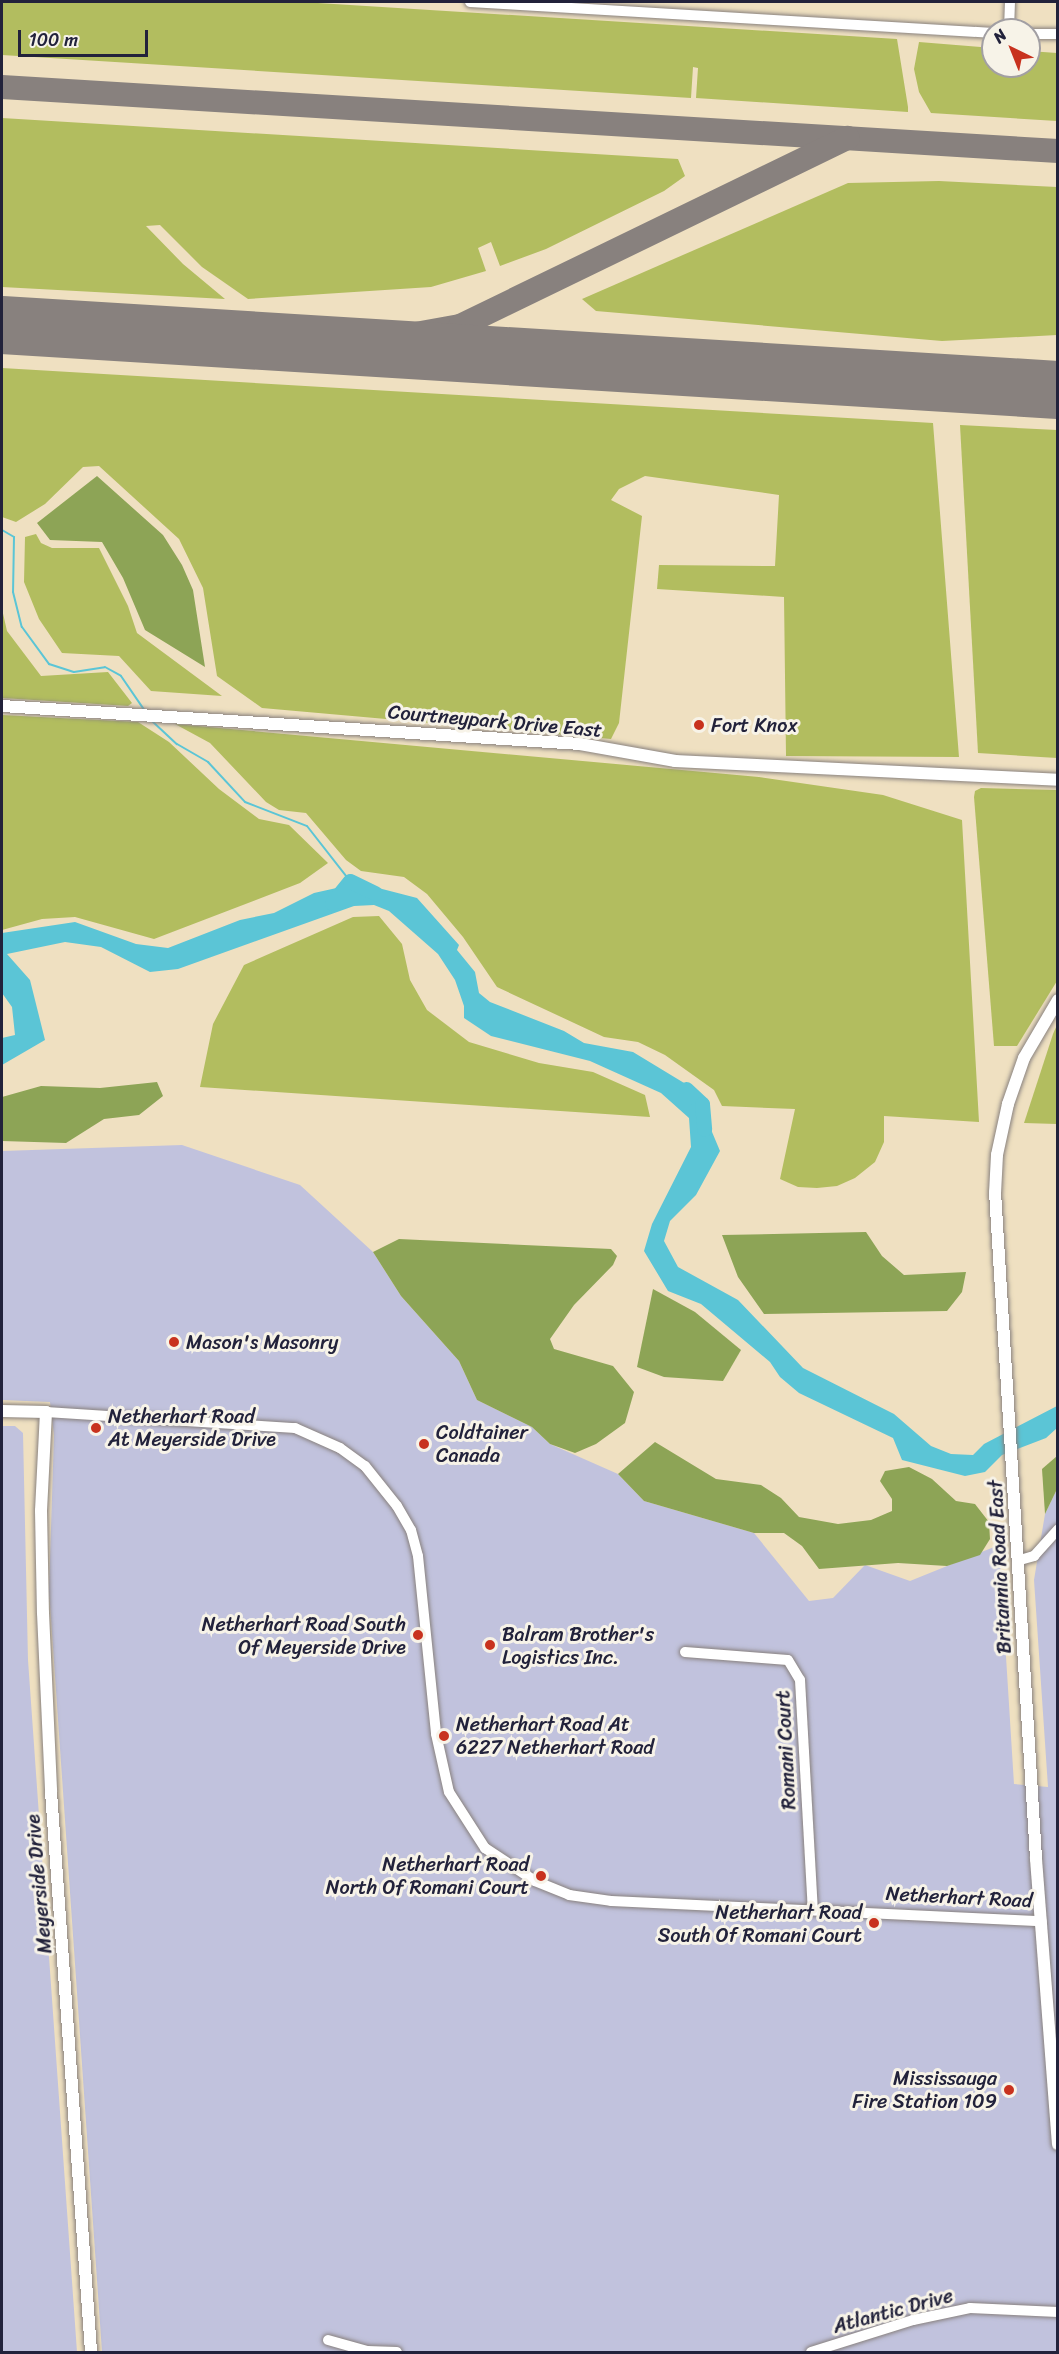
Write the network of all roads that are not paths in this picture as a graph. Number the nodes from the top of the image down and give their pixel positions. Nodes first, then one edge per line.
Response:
1 (470, 2) edge
2 (1010, 2) edge
3 (1009, 18) edge
4 (981, 32) edge
5 (1041, 34) edge
6 (1058, 34) edge
7 (2, 706) edge
8 (1058, 780) edge
9 (1058, 1000) edge
10 (2, 1411) edge
11 (46, 1412) junction
12 (1058, 1529) edge
13 (1020, 1560) junction
14 (685, 1652) dead end
15 (813, 1909) junction
16 (1042, 1921) junction
17 (1058, 2144) edge
18 (1058, 2312) edge
19 (328, 2340) dead end
20 (91, 2352) edge
21 (397, 2352) edge
22 (811, 2352) edge

1 - 4 street
2 - 3 street
5 - 6 street
7 - 8 street, Courtneypark Drive East
9 - 13 street, Britannia Road East
10 - 11 street, Netherhart Road
11 - 15 street, Netherhart Road
11 - 20 street, Meyerside Drive
12 - 13 street
13 - 16 street, Britannia Road East
14 - 15 street, Romani Court
15 - 16 street, Netherhart Road
16 - 17 street, Britannia Road East
18 - 22 street, Atlantic Drive
19 - 21 street

